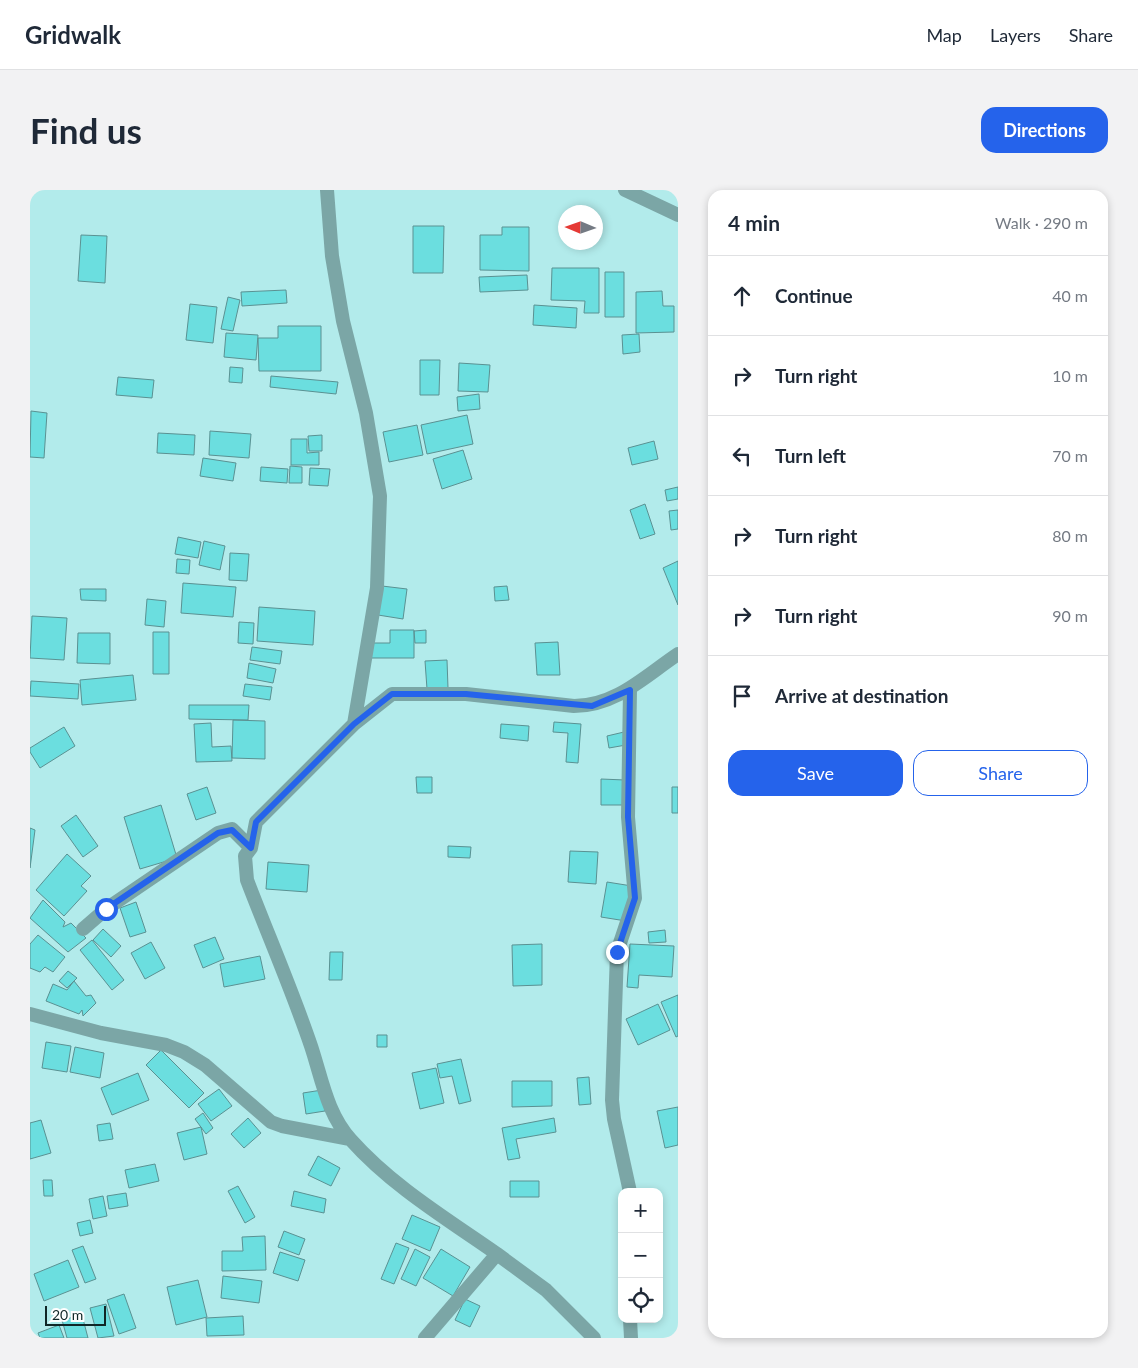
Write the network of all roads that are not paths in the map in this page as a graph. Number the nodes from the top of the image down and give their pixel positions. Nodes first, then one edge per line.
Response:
1 (327, 190) edge
2 (625, 190) edge
3 (678, 215) edge
4 (678, 654) edge
5 (630, 690) junction
6 (354, 724) junction
7 (251, 848) junction
8 (83, 929) dead end
9 (30, 1014) edge
10 (350, 1139) junction
11 (629, 1188) edge
12 (497, 1254) junction
13 (630, 1323) edge
14 (425, 1338) edge
15 (594, 1338) edge
16 (632, 1338) edge

1 - 6 street
2 - 3 street
4 - 5 street
5 - 6 street
5 - 11 street
6 - 7 street
7 - 8 street
7 - 10 street
9 - 10 street
10 - 12 street
12 - 14 street
12 - 15 street
13 - 16 street

